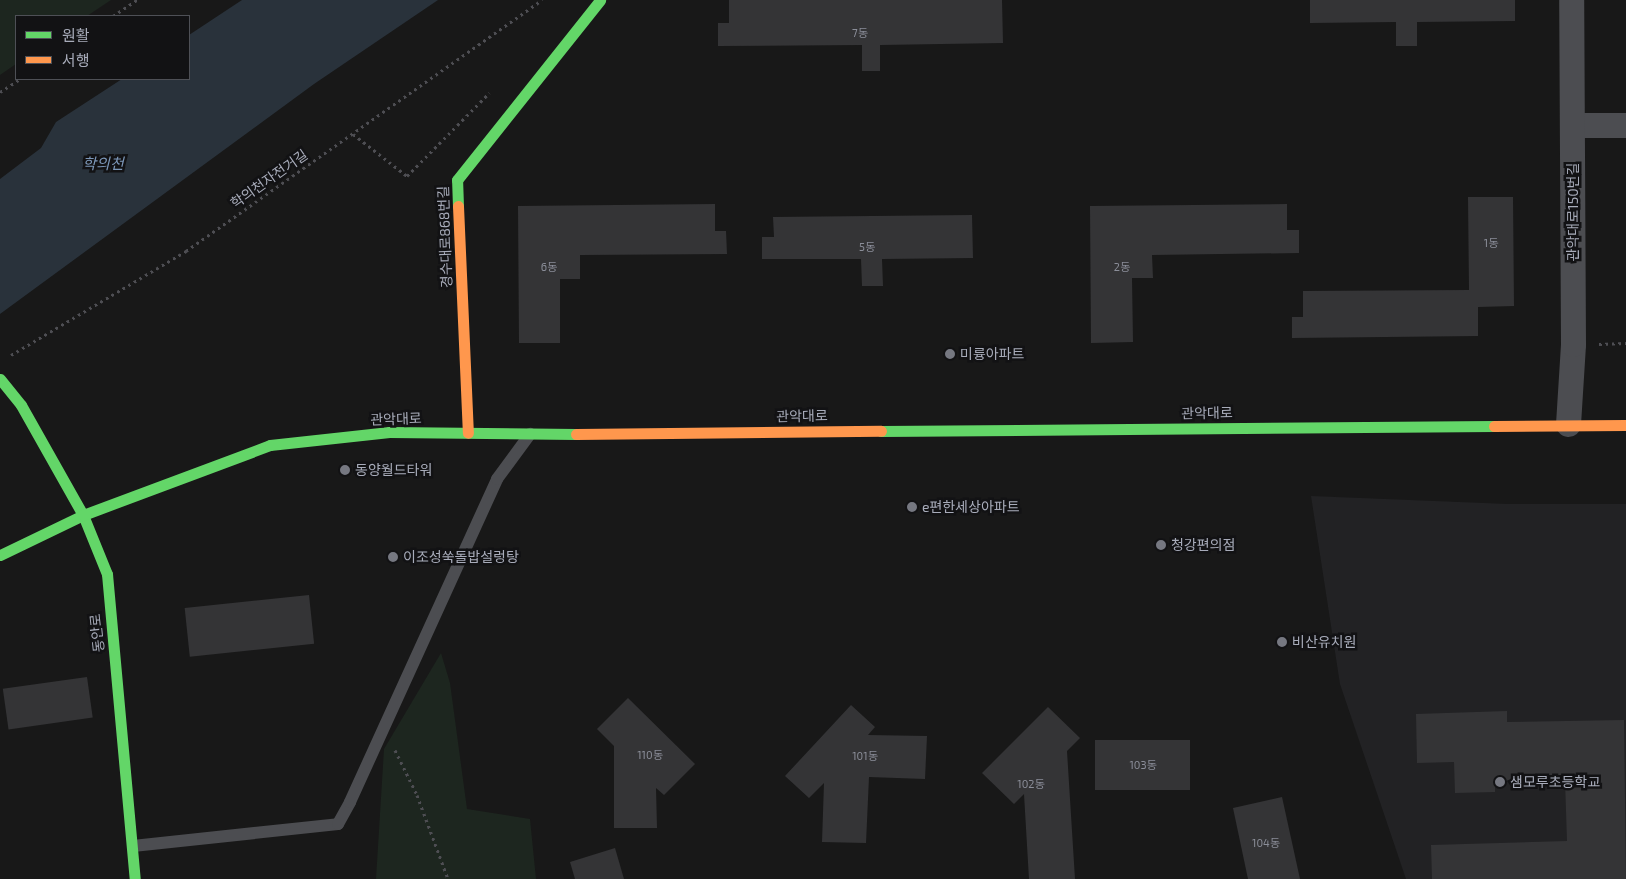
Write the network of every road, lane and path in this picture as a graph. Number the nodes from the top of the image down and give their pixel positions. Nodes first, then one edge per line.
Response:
1 (137, 0) edge
2 (542, 0) edge
3 (600, 0) edge
4 (1572, 0) edge
5 (114, 15) edge
6 (18, 80) edge
7 (0, 92) edge
8 (491, 92) dead end
9 (1573, 125) junction
10 (1626, 125) edge
11 (353, 134) junction
12 (5, 359) dead end
13 (0, 379) edge
14 (1568, 424) junction
15 (1626, 425) edge
16 (468, 433) junction
17 (530, 434) junction
18 (83, 515) junction
19 (0, 555) edge
20 (384, 727) junction
21 (133, 846) junction
22 (135, 879) edge
23 (448, 879) edge

1 - 5 path
2 - 11 path, 학의천자전거길
3 - 16 main road, 경수대로868번길
4 - 9 street, 관악대로150번길
6 - 7 path
8 - 11 path
9 - 10 street
9 - 14 street, 관악대로150번길
11 - 12 path, 학의천자전거길
13 - 18 main road, 동안로
14 - 15 main road, 관악대로
14 - 17 main road, 관악대로
16 - 17 main road, 관악대로
16 - 18 main road, 관악대로
17 - 20 lane
18 - 19 main road, 관악대로
18 - 21 main road, 동안로
20 - 21 lane
20 - 23 path
21 - 22 main road, 동안로

